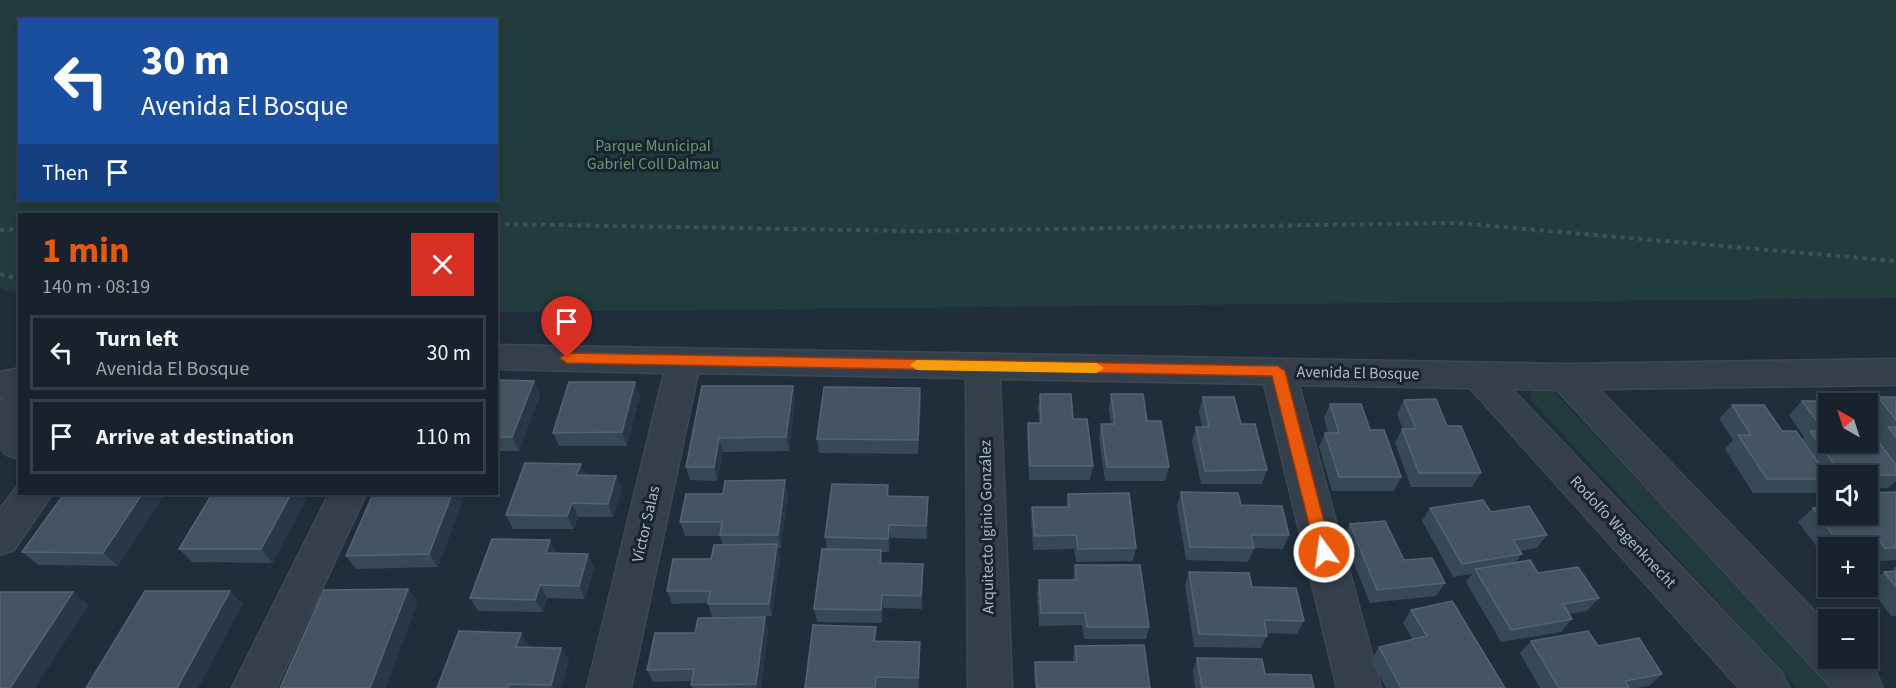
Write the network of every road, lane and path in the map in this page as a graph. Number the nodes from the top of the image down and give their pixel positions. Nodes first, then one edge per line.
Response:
1 (498, 224) edge
2 (18, 229) edge
3 (0, 230) edge
4 (1896, 261) edge
5 (0, 274) edge
6 (18, 278) edge
7 (498, 357) edge
8 (684, 360) junction
9 (983, 366) junction
10 (1278, 371) junction
11 (1896, 372) edge
12 (1479, 375) junction
13 (1566, 377) junction
14 (18, 382) edge
15 (0, 386) edge
16 (18, 407) edge
17 (0, 418) edge
18 (0, 426) edge
19 (18, 443) edge
20 (32, 495) edge
21 (347, 495) edge
22 (0, 538) edge
23 (1818, 643) edge
24 (1843, 669) edge
25 (254, 688) edge
26 (609, 688) edge
27 (990, 688) edge
28 (1359, 688) edge
29 (1767, 688) edge
30 (1861, 688) edge

1 - 4 path
2 - 3 path
5 - 6 path
7 - 8 street, Avenida El Bosque
8 - 9 street, Avenida El Bosque
8 - 26 street, Víctor Salas
9 - 10 street, Avenida El Bosque
9 - 27 street, Arquitecto Iginio González
10 - 12 street, Avenida El Bosque
10 - 28 street
11 - 13 street, Avenida El Bosque
12 - 13 street, Avenida El Bosque
12 - 29 street, Rodolfo Wagenknecht
13 - 23 street
14 - 15 street
16 - 17 street
18 - 19 street
20 - 22 street
21 - 25 street
24 - 30 street

